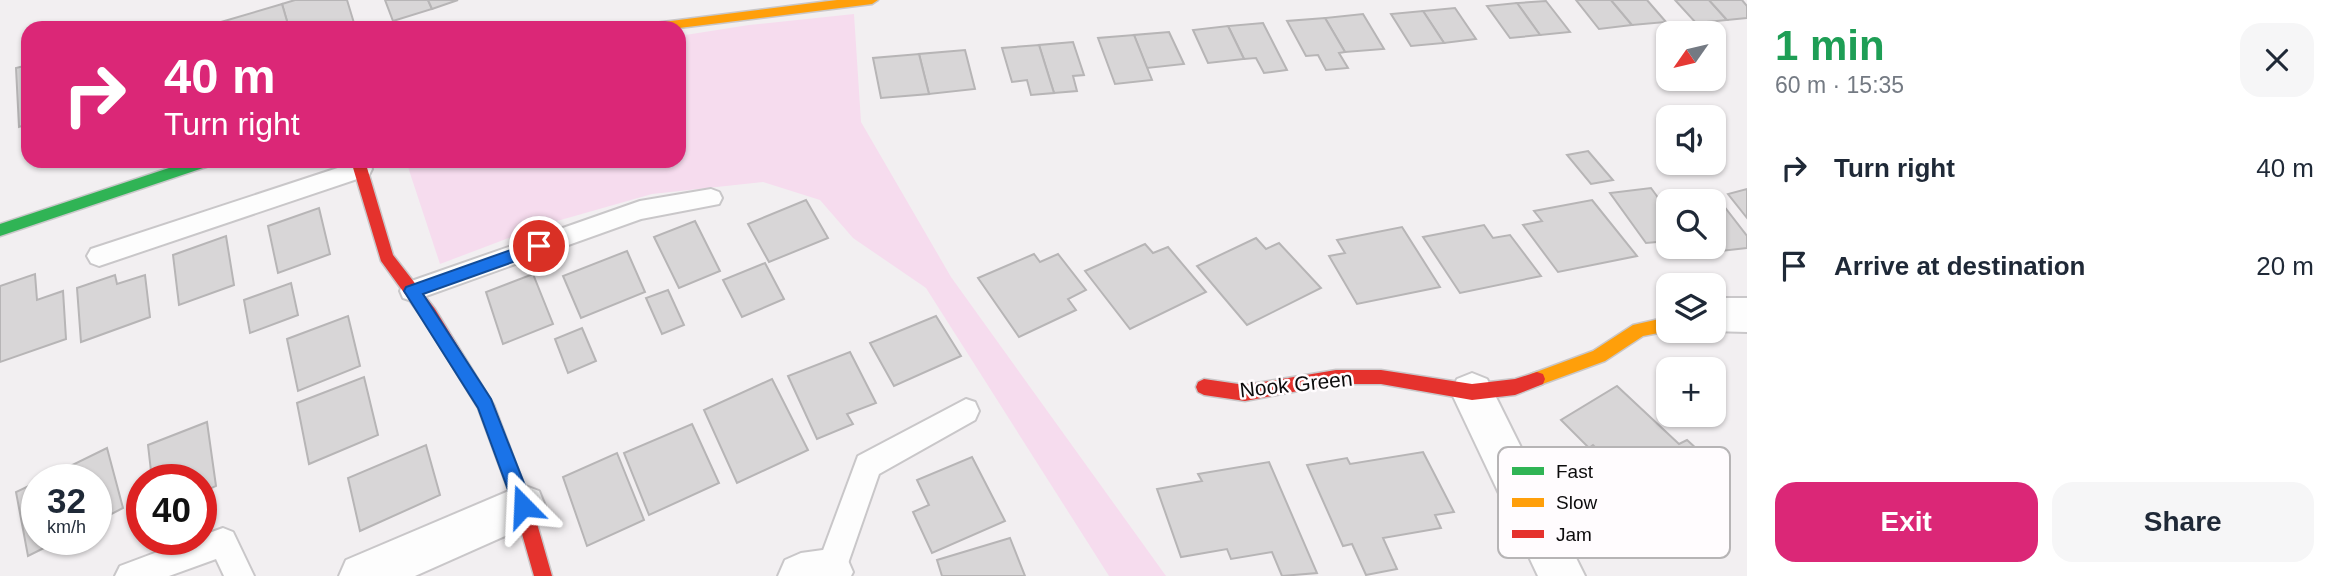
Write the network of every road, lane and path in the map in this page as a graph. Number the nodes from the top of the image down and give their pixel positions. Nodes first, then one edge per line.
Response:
1 (872, 0) edge
2 (686, 23) edge
3 (186, 168) edge
4 (351, 168) edge
5 (361, 168) edge
6 (711, 198) dead end
7 (0, 230) edge
8 (99, 256) dead end
9 (412, 291) junction
10 (1726, 314) edge
11 (1747, 315) edge
12 (1656, 326) edge
13 (1204, 387) dead end
14 (1472, 393) junction
15 (966, 411) dead end
16 (1499, 447) edge
17 (523, 506) junction
18 (1553, 558) edge
19 (821, 575) edge
20 (130, 576) edge
21 (239, 576) edge
22 (362, 576) edge
23 (542, 576) edge
24 (1562, 576) edge

1 - 2 street
3 - 7 street
4 - 8 lane
5 - 9 street
6 - 9 lane
9 - 17 street
10 - 11 street
12 - 14 street, Nook Green
13 - 14 street, Nook Green
14 - 16 street
15 - 19 lane
17 - 22 street
17 - 23 street
18 - 24 street
20 - 21 lane

